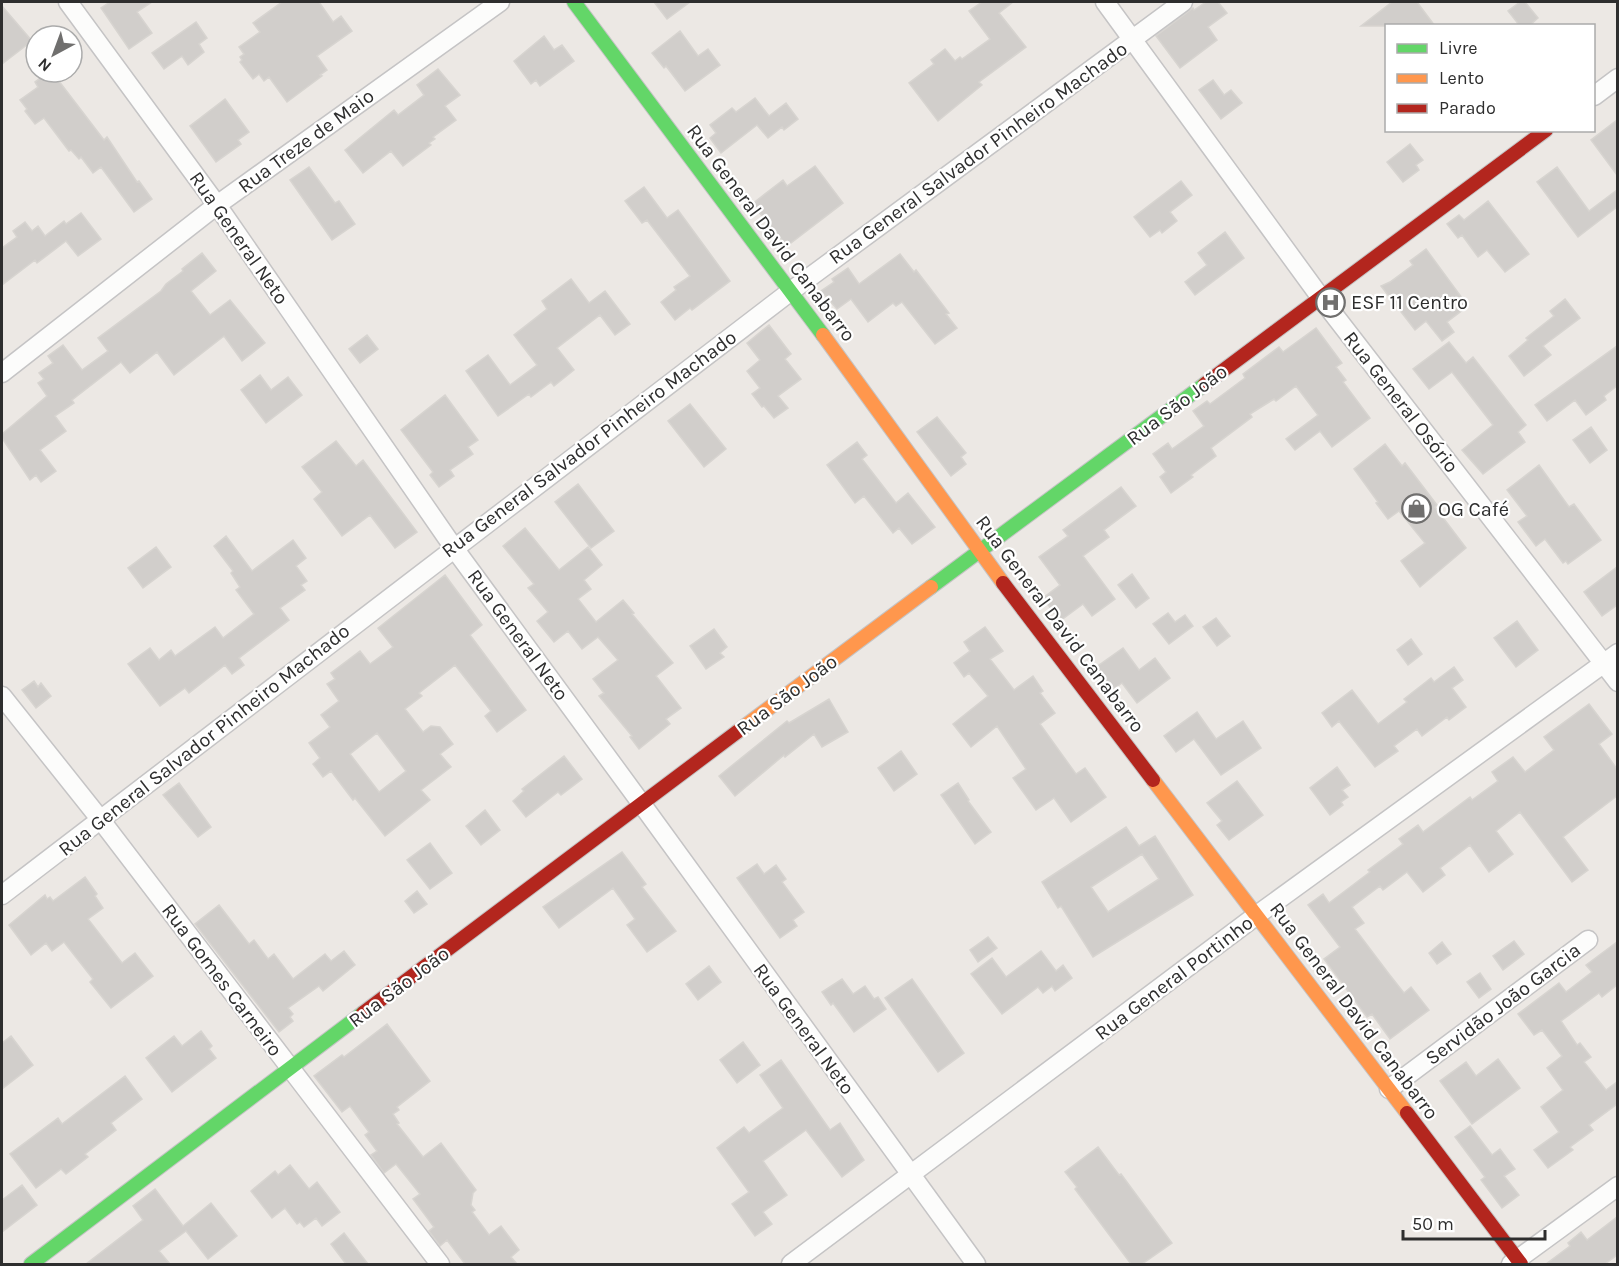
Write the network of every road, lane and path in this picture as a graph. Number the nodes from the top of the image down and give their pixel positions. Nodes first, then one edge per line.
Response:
1 (68, 2) edge
2 (500, 2) edge
3 (574, 2) edge
4 (1105, 2) edge
5 (1183, 2) edge
6 (1133, 39) junction
7 (1617, 78) edge
8 (1595, 94) edge
9 (1543, 132) edge
10 (217, 205) junction
11 (791, 291) junction
12 (1321, 298) junction
13 (2, 373) edge
14 (454, 548) junction
15 (979, 552) junction
16 (1611, 658) edge
17 (1617, 682) edge
18 (2, 696) edge
19 (641, 803) junction
20 (100, 819) junction
21 (2, 895) edge
22 (1257, 915) junction
23 (1588, 940) dead end
24 (290, 1070) junction
25 (1389, 1089) junction
26 (910, 1176) junction
27 (1617, 1185) edge
28 (1516, 1263) edge
29 (31, 1264) edge
30 (440, 1264) edge
31 (791, 1264) edge
32 (976, 1264) edge

1 - 10 street, Rua General Neto
2 - 10 street, Rua Treze de Maio
3 - 11 street, Rua General David Canabarro
4 - 6 street, Rua General Osório
5 - 6 street, Rua General Salvador Pinheiro Machado
6 - 11 street, Rua General Salvador Pinheiro Machado
6 - 12 street, Rua General Osório
7 - 8 street
9 - 12 street, Rua São João
10 - 13 street, Rua Treze de Maio
10 - 14 street, Rua General Neto
11 - 14 street, Rua General Salvador Pinheiro Machado
11 - 15 street, Rua General David Canabarro
12 - 15 street, Rua São João
12 - 16 street, Rua General Osório
14 - 19 street, Rua General Neto
14 - 20 street, Rua General Salvador Pinheiro Machado
15 - 19 street, Rua São João
15 - 22 street, Rua General David Canabarro
16 - 17 street, Rua General Osório
16 - 22 street, Rua General Portinho
18 - 20 street, Rua Gomes Carneiro
19 - 24 street, Rua São João
19 - 26 street, Rua General Neto
20 - 21 street, Rua General Salvador Pinheiro Machado
20 - 24 street, Rua Gomes Carneiro
22 - 25 street, Rua General David Canabarro
22 - 26 street, Rua General Portinho
23 - 25 street, Servidão João Garcia
24 - 29 street, Rua São João
24 - 30 street, Rua Gomes Carneiro
25 - 28 street, Rua General David Canabarro
26 - 31 street, Rua General Portinho
26 - 32 street, Rua General Neto
27 - 28 street

